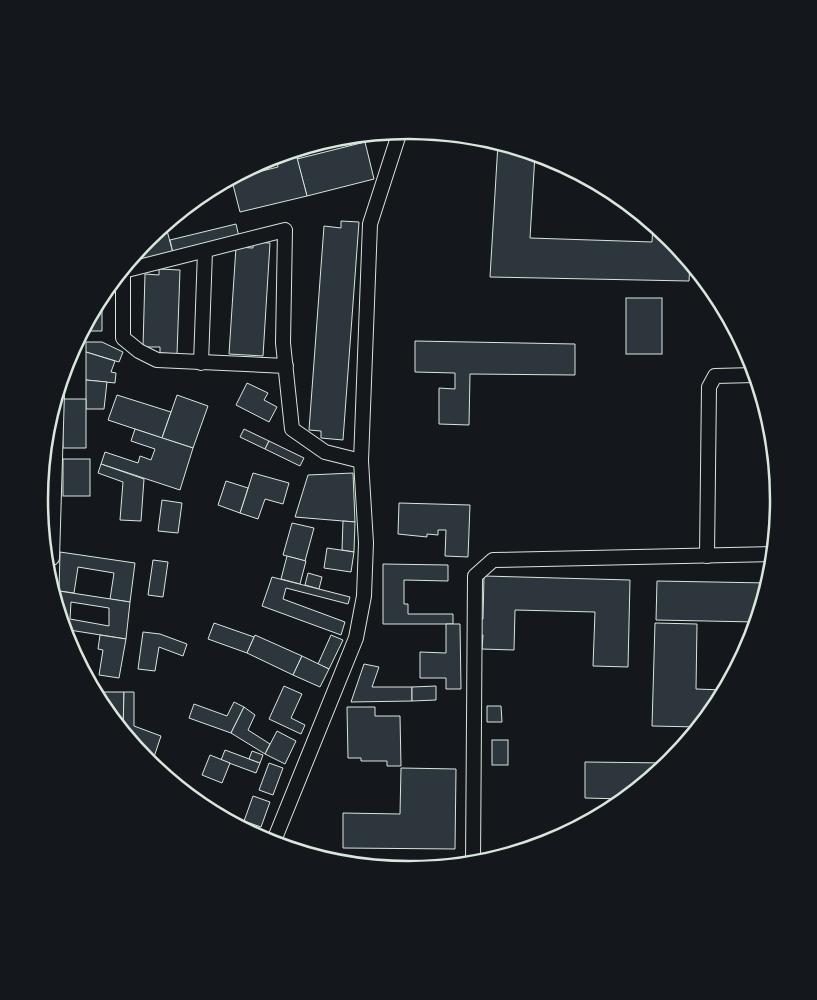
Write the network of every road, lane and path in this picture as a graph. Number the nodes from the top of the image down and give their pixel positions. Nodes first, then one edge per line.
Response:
1 (397, 139) edge
2 (205, 251) junction
3 (131, 269) edge
4 (123, 279) edge
5 (201, 363) junction
6 (286, 366) junction
7 (747, 375) edge
8 (51, 452) edge
9 (361, 461) junction
10 (52, 554) edge
11 (765, 554) edge
12 (707, 556) junction
13 (276, 836) edge
14 (473, 855) edge

1 - 9 street
2 - 3 street
2 - 5 street
2 - 6 street
4 - 5 street
5 - 6 street
6 - 9 street
7 - 12 street
8 - 10 street
9 - 13 street
11 - 12 street
12 - 14 street

